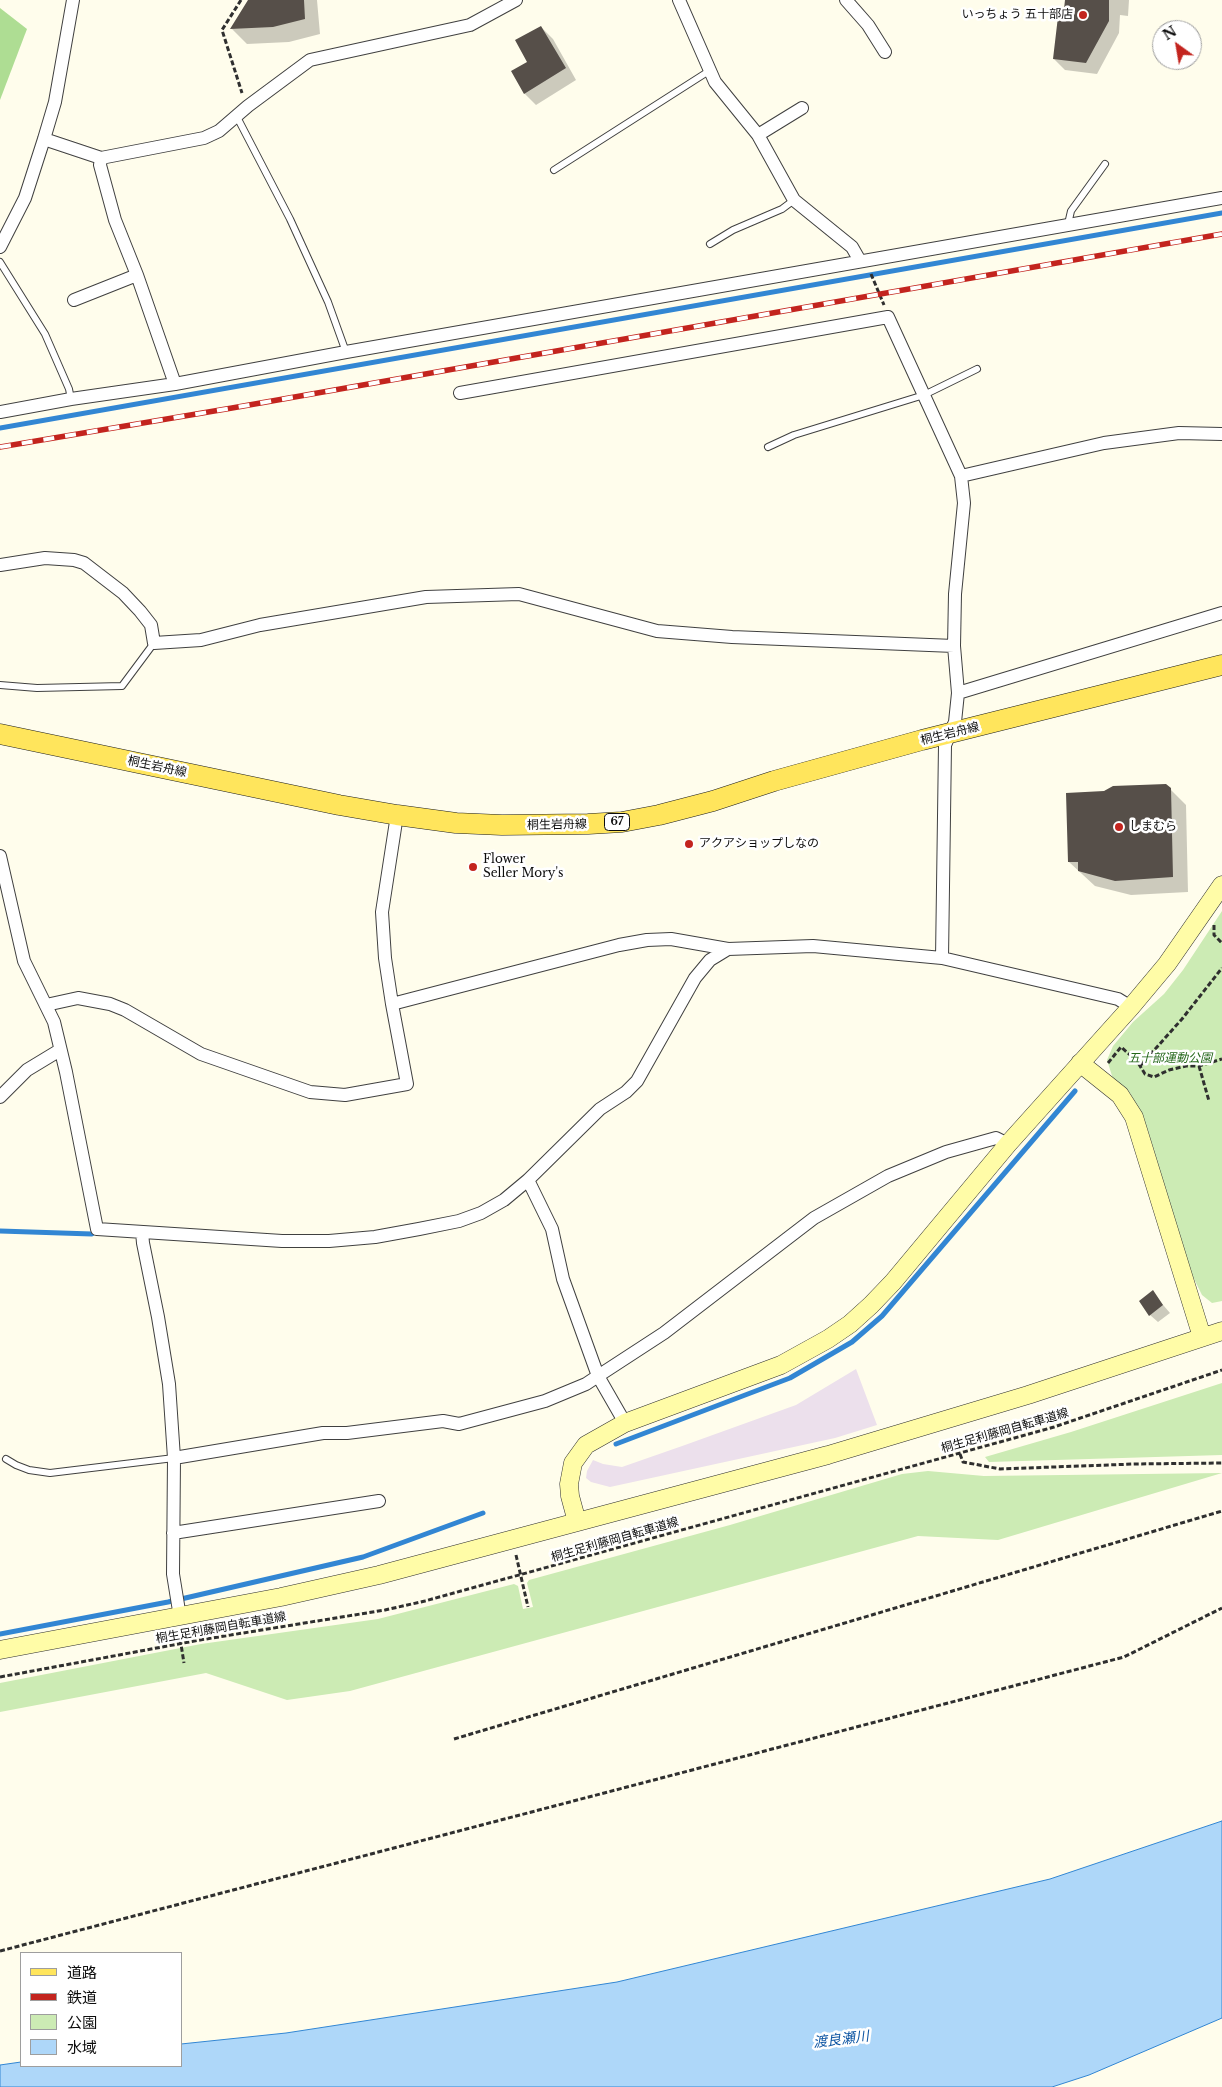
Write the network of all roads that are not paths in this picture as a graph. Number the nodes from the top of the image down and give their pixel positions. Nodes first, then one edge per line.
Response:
1 (72, 0) edge
2 (516, 0) edge
3 (679, 0) edge
4 (846, 0) edge
5 (885, 52) dead end
6 (709, 71) junction
7 (802, 108) dead end
8 (237, 117) junction
9 (758, 134) junction
10 (44, 139) junction
11 (100, 158) junction
12 (1105, 164) dead end
13 (554, 170) dead end
14 (1222, 198) edge
15 (794, 200) junction
16 (1068, 224) junction
17 (710, 244) dead end
18 (0, 247) edge
19 (860, 261) junction
20 (0, 262) edge
21 (137, 275) junction
22 (74, 300) dead end
23 (346, 352) junction
24 (977, 369) dead end
25 (175, 384) junction
26 (460, 393) dead end
27 (924, 395) junction
28 (71, 399) junction
29 (0, 412) edge
30 (1222, 434) edge
31 (768, 447) dead end
32 (961, 476) junction
33 (0, 565) edge
34 (1222, 613) edge
35 (154, 643) junction
36 (954, 646) junction
37 (1222, 665) edge
38 (0, 685) edge
39 (958, 693) junction
40 (950, 733) junction
41 (0, 734) edge
42 (397, 815) junction
43 (0, 856) edge
44 (1222, 885) edge
45 (728, 949) junction
46 (942, 958) junction
47 (392, 1004) junction
48 (46, 1005) junction
49 (1131, 1007) junction
50 (60, 1050) junction
51 (1080, 1063) junction
52 (0, 1096) edge
53 (1008, 1144) junction
54 (528, 1180) junction
55 (142, 1232) junction
56 (1222, 1331) edge
57 (1202, 1337) junction
58 (598, 1376) junction
59 (625, 1424) junction
60 (174, 1458) junction
61 (6, 1459) dead end
62 (379, 1501) dead end
63 (577, 1522) junction
64 (173, 1533) junction
65 (180, 1617) junction
66 (0, 1650) edge

1 - 10 street
2 - 8 street
3 - 6 street
4 - 5 street
6 - 9 street
6 - 13 lane
7 - 9 street
8 - 11 street
8 - 23 lane
9 - 15 street
10 - 11 street
10 - 18 street
11 - 21 street
12 - 16 lane
14 - 16 street
15 - 17 lane
15 - 19 street
16 - 19 street
19 - 23 street
20 - 28 lane
21 - 22 street
21 - 25 street
23 - 25 street
24 - 27 lane
25 - 28 street
26 - 27 street
27 - 31 lane
27 - 32 street
28 - 29 street
30 - 32 street
32 - 36 street
33 - 35 street
34 - 39 street
35 - 36 street
35 - 38 lane
36 - 39 street
37 - 40 main road, 桐生岩舟線 / 67
39 - 40 street
40 - 42 main road, 桐生岩舟線 / 67
40 - 46 street
41 - 42 main road, 桐生岩舟線 / 67
42 - 47 street
43 - 48 street
44 - 49 street
45 - 46 street
45 - 47 street
45 - 54 street
46 - 49 street
47 - 48 street
48 - 50 street
49 - 51 street
50 - 52 street
50 - 55 street
51 - 53 street
51 - 57 street
53 - 58 street
53 - 59 street
54 - 55 street
54 - 58 street
55 - 60 street
56 - 57 street
57 - 63 street
58 - 59 street
58 - 60 street
59 - 63 street
60 - 61 lane
60 - 64 street
62 - 64 street
63 - 65 street
64 - 65 street
65 - 66 street

